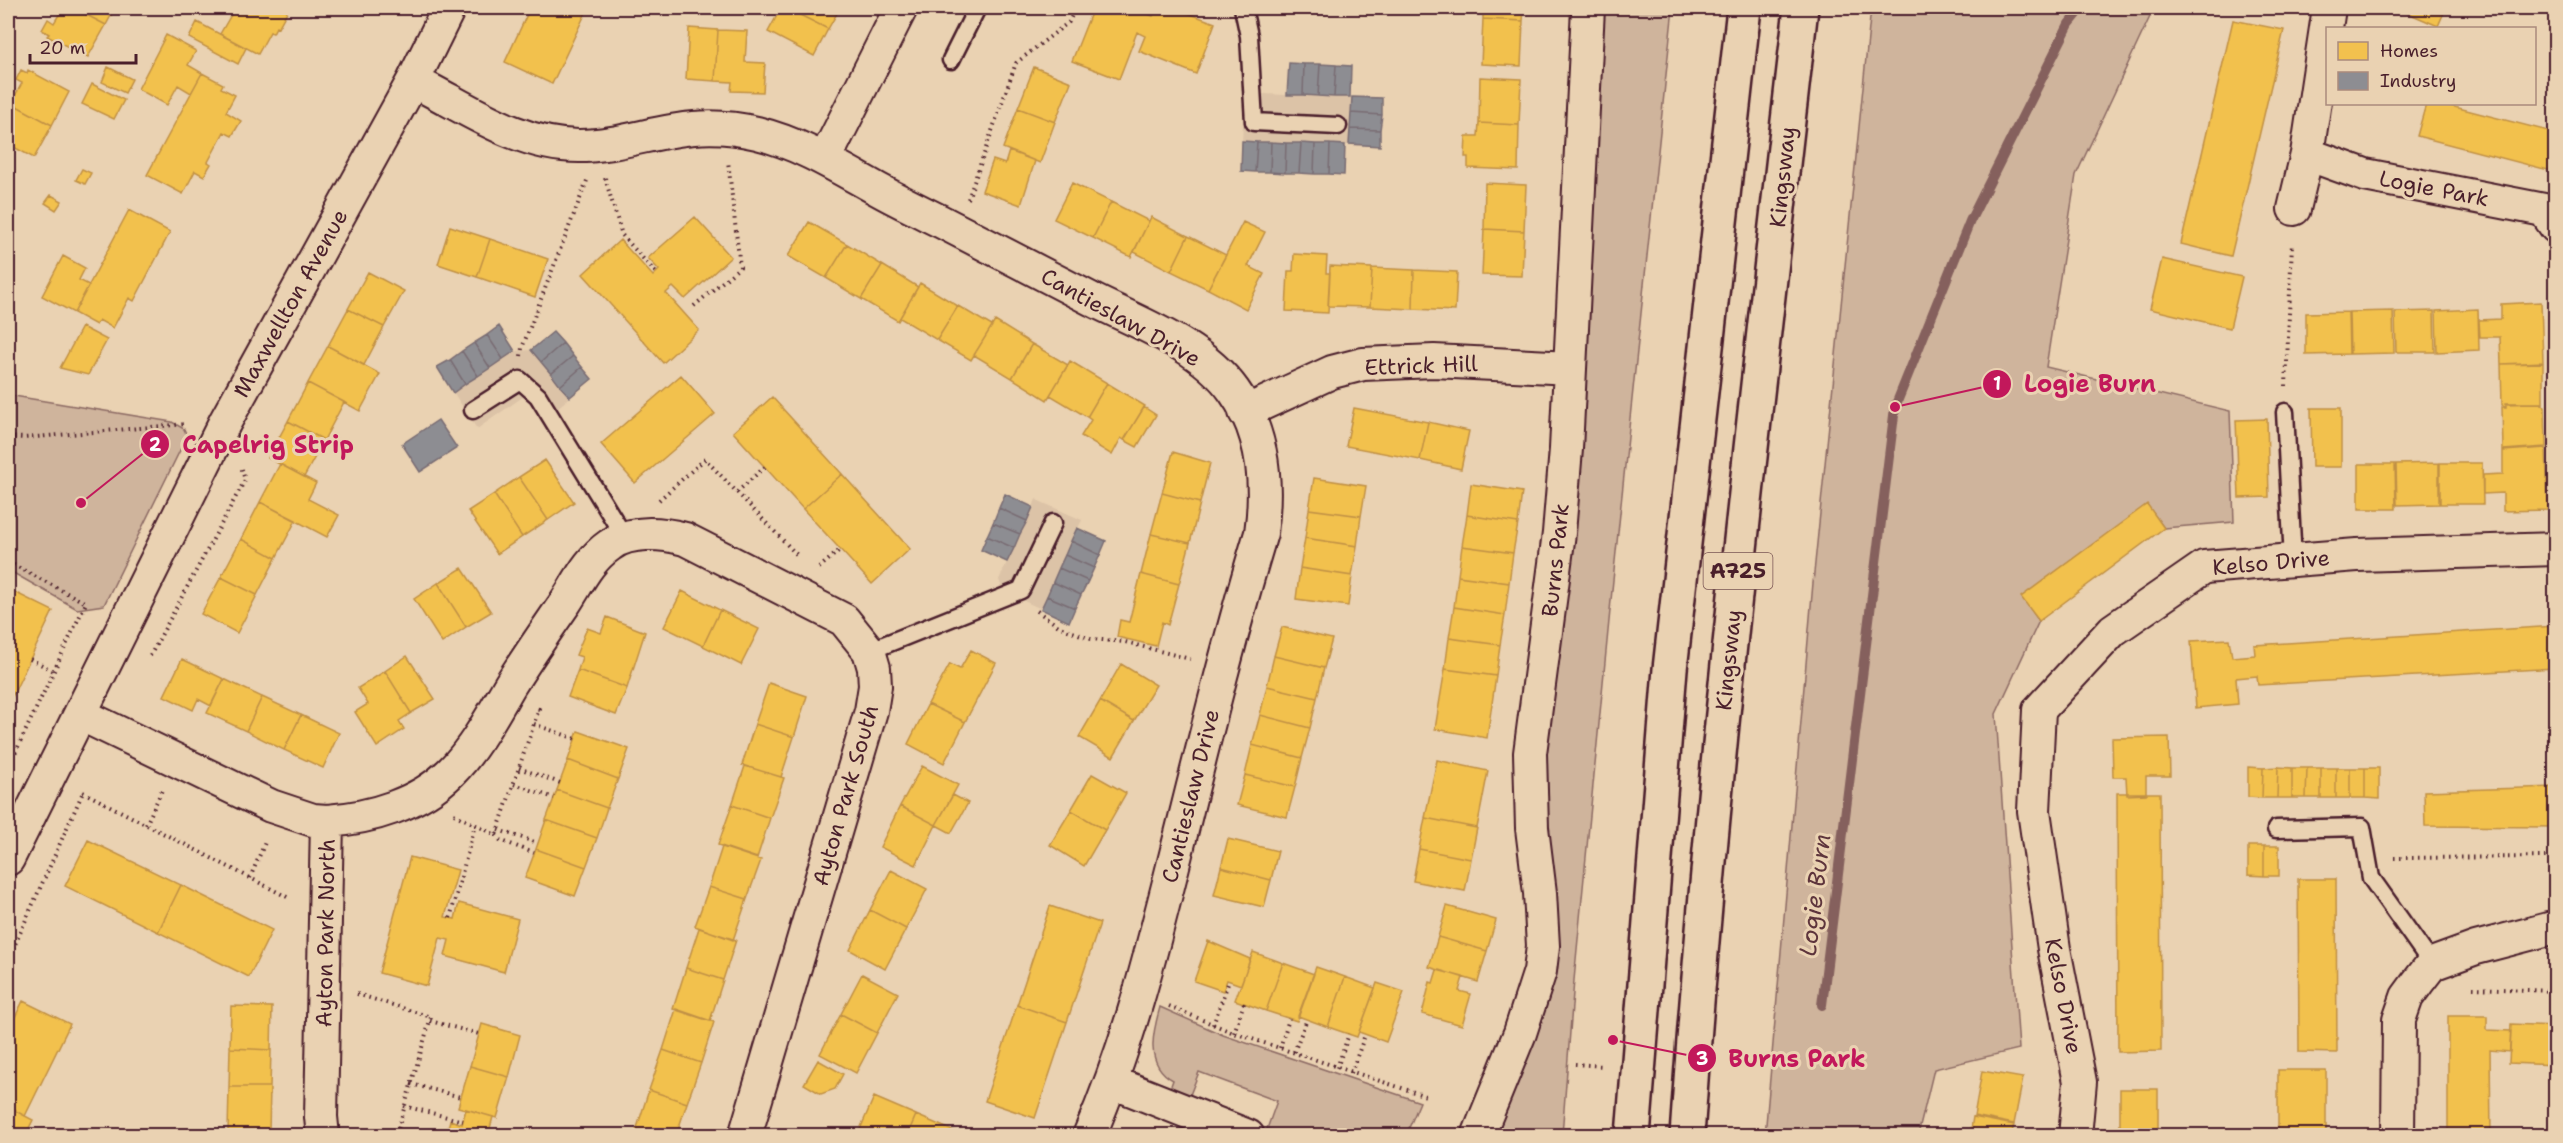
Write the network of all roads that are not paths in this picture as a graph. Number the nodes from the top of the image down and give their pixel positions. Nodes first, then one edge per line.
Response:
1 (449, 8) edge
2 (900, 8) edge
3 (977, 8) edge
4 (1243, 8) edge
5 (1588, 8) edge
6 (1743, 8) edge
7 (1801, 8) edge
8 (2329, 8) edge
9 (2326, 27) edge
10 (2326, 28) edge
11 (951, 60) dead end
12 (413, 81) junction
13 (1338, 126) dead end
14 (2307, 154) junction
15 (825, 159) junction
16 (2294, 209) road end
17 (2556, 227) edge
18 (1570, 368) junction
19 (473, 410) dead end
20 (1245, 412) junction
21 (2284, 412) road end
22 (1053, 524) dead end
23 (634, 537) junction
24 (2556, 549) edge
25 (2293, 560) junction
26 (869, 651) junction
27 (80, 714) junction
28 (327, 820) junction
29 (2276, 829) dead end
30 (8, 859) edge
31 (2556, 927) edge
32 (2425, 973) junction
33 (1112, 1082) junction
34 (323, 1136) edge
35 (745, 1136) edge
36 (1089, 1136) edge
37 (1248, 1136) edge
38 (1478, 1136) edge
39 (1633, 1136) edge
40 (1687, 1136) edge
41 (2076, 1136) edge
42 (2398, 1136) edge

1 - 12 street, Maxwellton Avenue
2 - 15 street
3 - 11 lane
4 - 13 lane
5 - 18 street, Burns Park
6 - 39 highway, A725
7 - 40 highway, Kingsway / A725
8 - 9 street
10 - 14 street
12 - 15 street, Cantieslaw Drive
12 - 27 street, Maxwellton Avenue
14 - 16 street
14 - 17 street, Logie Park
15 - 20 street, Cantieslaw Drive
18 - 20 street, Ettrick Hill
18 - 38 street, Burns Park
19 - 23 lane
20 - 33 street, Cantieslaw Drive
21 - 25 lane
22 - 26 lane
23 - 26 street, Ayton Park South
23 - 28 street
24 - 25 street, Kelso Drive
25 - 41 street, Kelso Drive
26 - 35 street, Ayton Park South
27 - 28 street, Ayton Park North
27 - 30 street, Maxwellton Avenue
28 - 34 street, Ayton Park North
29 - 32 lane
31 - 32 street
32 - 42 street
33 - 36 street, Cantieslaw Drive
33 - 37 street

